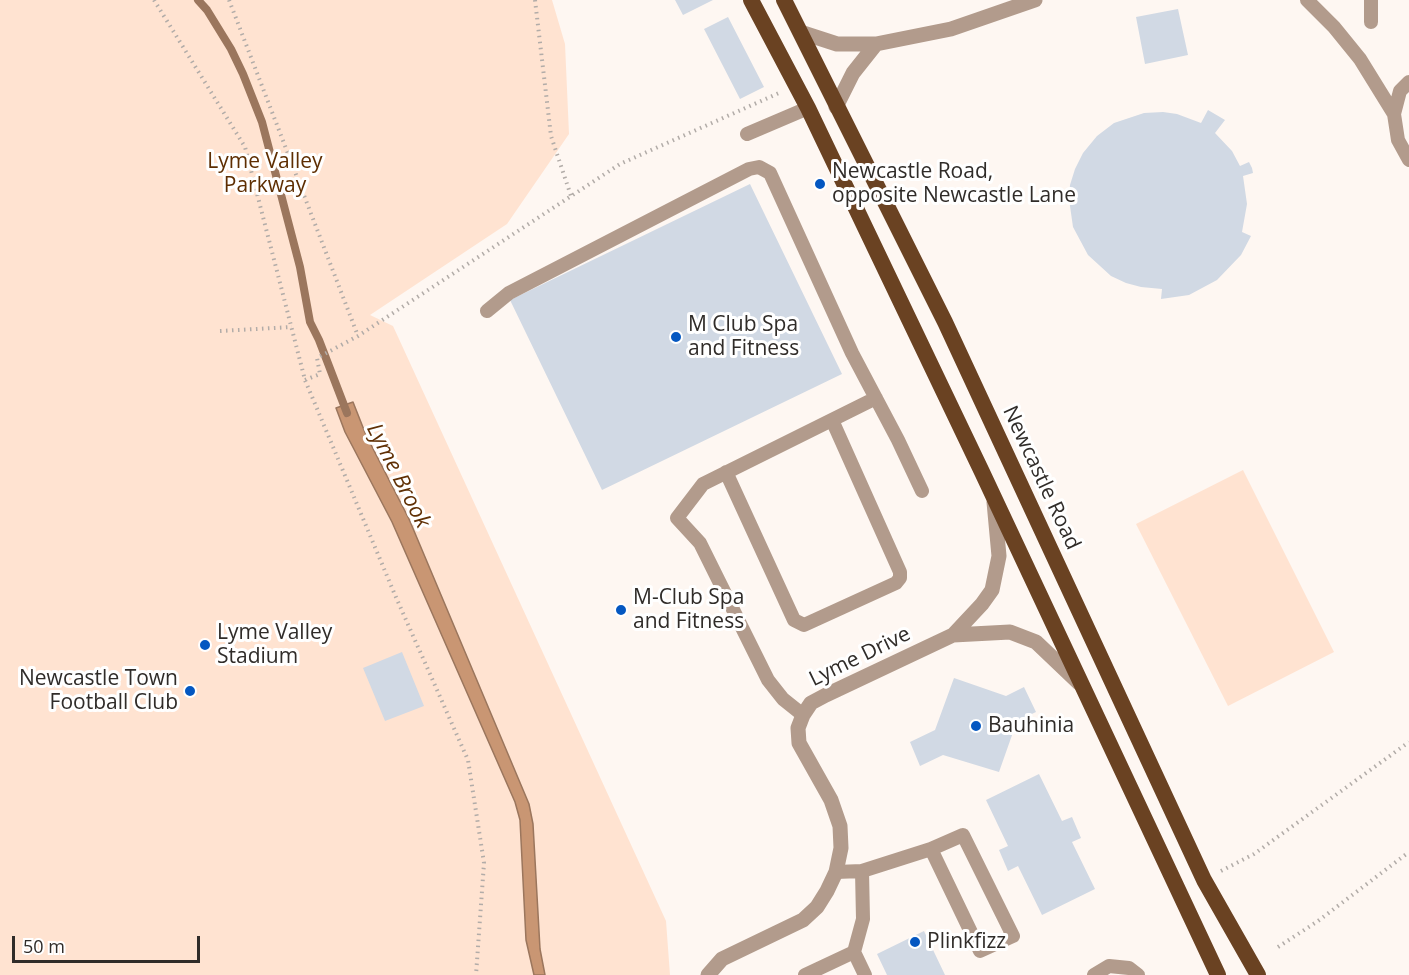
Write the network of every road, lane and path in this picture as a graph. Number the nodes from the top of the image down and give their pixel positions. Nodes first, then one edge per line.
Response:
1 (154, 0) edge
2 (229, 0) edge
3 (535, 0) edge
4 (751, 0) edge
5 (783, 0) edge
6 (1035, 0) edge
7 (1307, 0) edge
8 (1371, 0) edge
9 (1371, 22) dead end
10 (800, 32) junction
11 (876, 44) junction
12 (1409, 82) edge
13 (796, 85) junction
14 (836, 107) junction
15 (808, 108) junction
16 (1394, 114) junction
17 (747, 134) dead end
18 (1409, 160) edge
19 (572, 196) junction
20 (487, 311) dead end
21 (292, 327) junction
22 (220, 331) dead end
23 (358, 336) junction
24 (305, 380) junction
25 (876, 398) junction
26 (832, 420) junction
27 (726, 472) junction
28 (922, 491) dead end
29 (994, 500) junction
30 (953, 635) junction
31 (1084, 687) junction
32 (803, 715) junction
33 (1409, 742) edge
34 (931, 849) junction
35 (1409, 852) edge
36 (836, 872) junction
37 (862, 872) junction
38 (1204, 880) junction
39 (1278, 947) dead end
40 (854, 952) junction
41 (477, 975) edge
42 (708, 975) edge
43 (805, 975) edge
44 (865, 975) edge
45 (1094, 975) edge
46 (1138, 975) edge
47 (1218, 975) edge
48 (1258, 975) edge

1 - 21 path
2 - 23 path
3 - 19 path
4 - 13 highway
5 - 10 highway, Newcastle Road
6 - 11 street
7 - 16 lane
8 - 9 lane
10 - 11 street
10 - 14 highway, Newcastle Road
11 - 14 street
12 - 16 lane
13 - 15 highway
13 - 19 path
14 - 38 highway, Newcastle Road
15 - 17 lane
15 - 29 highway
16 - 18 lane
19 - 23 path
20 - 25 lane
21 - 22 path
21 - 24 path
23 - 24 path
24 - 41 path
25 - 26 lane
25 - 28 lane
26 - 27 lane
26 - 27 lane
27 - 32 lane
29 - 30 street, Lyme Drive
29 - 31 highway
30 - 31 street, Lyme Drive
30 - 32 street, Lyme Drive
31 - 47 highway
32 - 36 street, Lyme Drive
33 - 38 path
34 - 34 lane
34 - 37 lane
35 - 39 path
36 - 37 lane
36 - 42 street, Lyme Drive
37 - 40 lane
38 - 48 highway, Newcastle Road
40 - 43 lane
40 - 44 lane
45 - 46 lane

